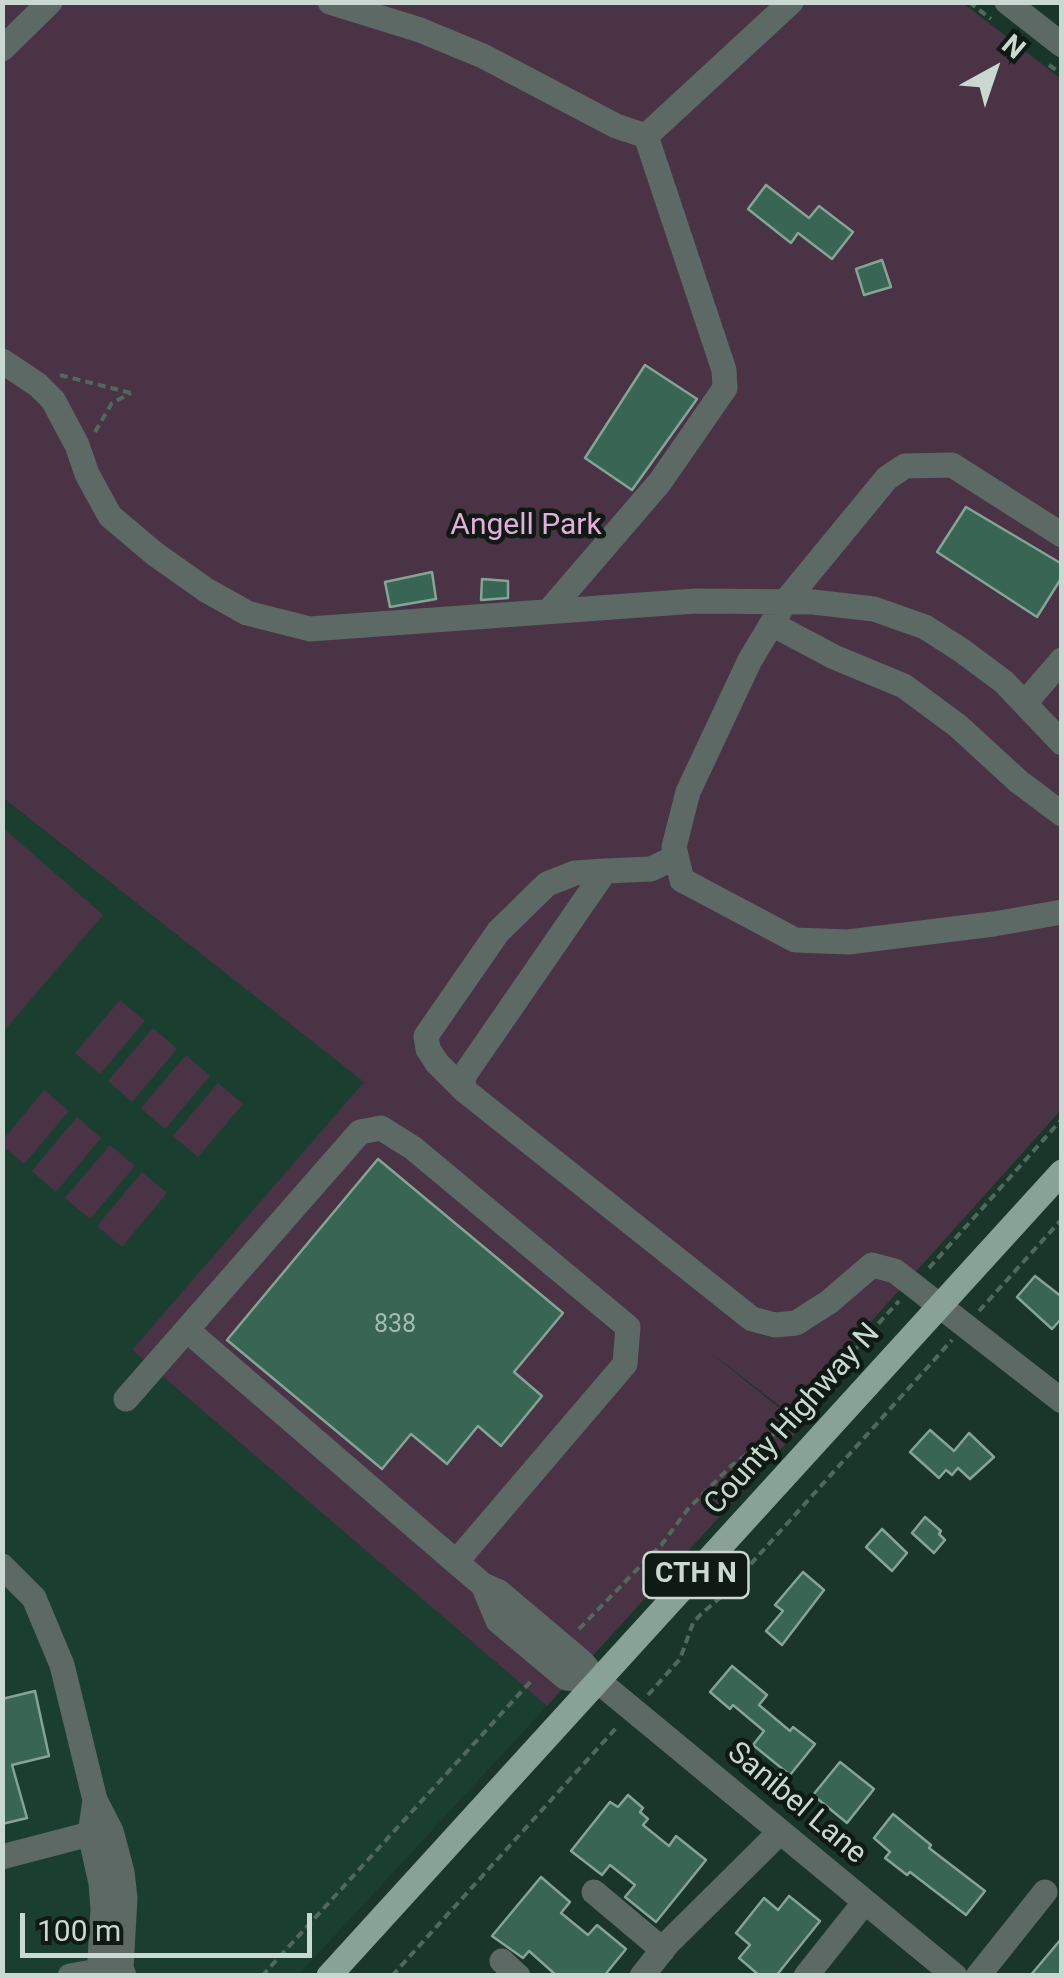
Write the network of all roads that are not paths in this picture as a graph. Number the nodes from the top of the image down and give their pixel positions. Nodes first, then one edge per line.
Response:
1 (50, 2) edge
2 (330, 2) edge
3 (791, 2) edge
4 (1007, 2) edge
5 (1062, 45) edge
6 (2, 50) edge
7 (646, 136) junction
8 (2, 362) edge
9 (1062, 535) edge
10 (549, 611) junction
11 (778, 613) junction
12 (1062, 660) edge
13 (1025, 702) junction
14 (1062, 742) edge
15 (1062, 814) edge
16 (676, 857) junction
17 (605, 871) junction
18 (1062, 912) edge
19 (464, 1090) junction
20 (1062, 1172) edge
21 (940, 1305) junction
22 (187, 1330) junction
23 (126, 1400) dead end
24 (1062, 1402) edge
25 (456, 1562) junction
26 (2, 1566) edge
27 (598, 1680) junction
28 (100, 1832) junction
29 (780, 1832) junction
30 (2, 1858) edge
31 (594, 1892) dead end
32 (1045, 1892) dead end
33 (864, 1903) junction
34 (662, 1950) junction
35 (111, 1972) edge
36 (70, 1976) edge
37 (328, 1976) edge
38 (642, 1976) edge
39 (806, 1976) edge
40 (955, 1976) edge
41 (978, 1976) edge

1 - 6 street
2 - 7 street
3 - 7 street
4 - 5 street
7 - 10 street
8 - 10 street
9 - 11 street
10 - 11 street
11 - 13 street
11 - 15 street
11 - 16 street
12 - 13 street
13 - 14 street
16 - 17 street
16 - 18 street
17 - 19 street
17 - 19 street
19 - 21 street
20 - 21 main road, County Highway N / CTH N
21 - 24 street
21 - 27 main road, County Highway N / CTH N
22 - 23 street
22 - 25 street
22 - 25 street
25 - 27 street
26 - 28 street
27 - 29 street, Sanibel Lane
27 - 37 main road, County Highway N / CTH N
28 - 30 street
28 - 35 street
29 - 33 street, Sanibel Lane
29 - 34 street
31 - 34 street
32 - 41 street
33 - 39 street
33 - 40 street, Sanibel Lane
34 - 38 street
35 - 36 street

